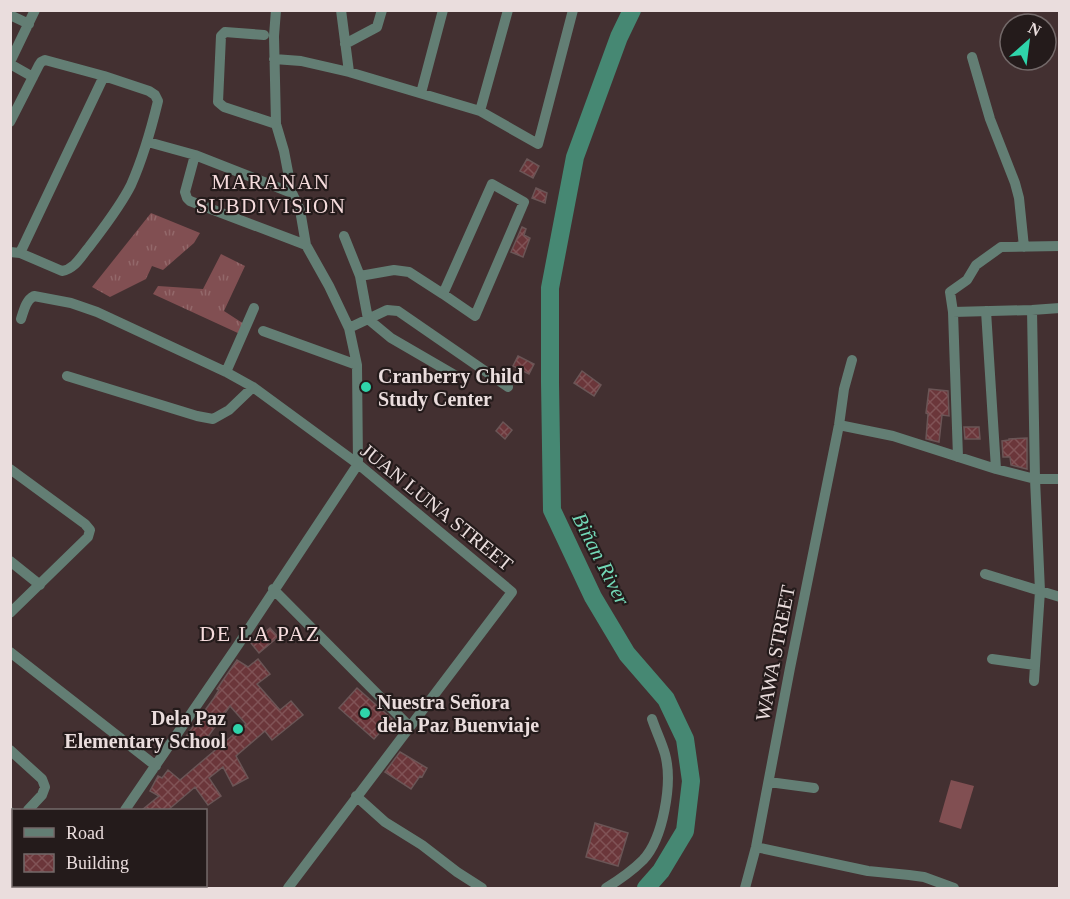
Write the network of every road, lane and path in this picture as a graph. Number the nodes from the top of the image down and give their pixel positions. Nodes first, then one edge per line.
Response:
1 (35, 10) edge
2 (276, 10) edge
3 (341, 10) edge
4 (382, 10) edge
5 (443, 10) edge
6 (508, 10) edge
7 (573, 10) edge
8 (10, 15) edge
9 (29, 24) junction
10 (264, 35) dead end
11 (345, 44) junction
12 (972, 57) dead end
13 (274, 59) junction
14 (10, 63) edge
15 (349, 72) junction
16 (104, 76) junction
17 (33, 77) junction
18 (422, 93) junction
19 (16, 100) edge
20 (480, 111) junction
21 (10, 122) edge
22 (276, 124) junction
23 (148, 142) junction
24 (195, 155) junction
25 (292, 193) junction
26 (344, 236) dead end
27 (306, 245) junction
28 (1059, 246) edge
29 (1024, 247) junction
30 (15, 252) edge
31 (360, 276) junction
32 (443, 294) junction
33 (254, 308) dead end
34 (1059, 308) edge
35 (1032, 310) junction
36 (986, 311) junction
37 (953, 312) junction
38 (21, 319) dead end
39 (368, 319) junction
40 (349, 328) junction
41 (263, 331) dead end
42 (852, 360) dead end
43 (357, 366) junction
44 (226, 372) junction
45 (453, 374) dead end
46 (67, 376) dead end
47 (253, 387) junction
48 (508, 387) dead end
49 (839, 425) junction
50 (958, 457) junction
51 (358, 464) junction
52 (996, 469) junction
53 (10, 470) edge
54 (1035, 479) junction
55 (1059, 479) edge
56 (10, 561) edge
57 (985, 574) dead end
58 (40, 585) junction
59 (273, 589) junction
60 (1040, 591) junction
61 (1059, 597) edge
62 (10, 613) edge
63 (10, 652) edge
64 (992, 659) dead end
65 (1035, 665) junction
66 (1034, 681) dead end
67 (652, 720) dead end
68 (410, 727) junction
69 (10, 750) edge
70 (156, 766) junction
71 (769, 782) junction
72 (814, 788) dead end
73 (356, 796) junction
74 (29, 809) edge
75 (126, 809) edge
76 (756, 847) junction
77 (288, 888) edge
78 (482, 888) edge
79 (606, 888) edge
80 (745, 888) edge
81 (954, 888) edge

1 - 9 street
2 - 13 street
3 - 11 street
4 - 11 street
5 - 18 street
6 - 20 street
7 - 20 street
8 - 9 street
9 - 14 street
10 - 22 street
11 - 15 street
12 - 29 street
13 - 15 street
13 - 22 street
14 - 17 street
15 - 18 street
16 - 17 street
16 - 23 street
16 - 30 street
17 - 19 street
18 - 20 street
19 - 21 street
22 - 25 street
23 - 24 street
23 - 30 street
24 - 25 street
24 - 27 street
25 - 27 street
26 - 31 street
27 - 40 street
28 - 29 street
29 - 37 street
31 - 32 street
31 - 39 street
32 - 32 street
33 - 44 street
34 - 35 street
35 - 36 street
35 - 54 street
36 - 37 street
36 - 52 street
37 - 50 street
38 - 44 street, JUAN LUNA STREET
39 - 40 street
39 - 45 street
39 - 48 street
40 - 43 street
41 - 43 street
42 - 49 street, WAWA STREET
43 - 51 street
44 - 47 street, JUAN LUNA STREET
46 - 47 street
47 - 51 street, JUAN LUNA STREET
49 - 50 street
49 - 71 street, WAWA STREET
50 - 52 street
51 - 59 street
51 - 68 street, JUAN LUNA STREET
52 - 54 street
53 - 58 street
54 - 55 street
54 - 60 street
56 - 58 street
57 - 60 street
58 - 62 street
59 - 68 street
59 - 70 street
60 - 61 street
60 - 65 street
63 - 70 street
64 - 65 street
65 - 66 street
67 - 79 street
68 - 73 street, JUAN LUNA STREET
69 - 74 street
70 - 75 street
71 - 72 street
71 - 76 street, WAWA STREET
73 - 77 street, JUAN LUNA STREET
73 - 78 street
76 - 80 street, WAWA STREET
76 - 81 street

